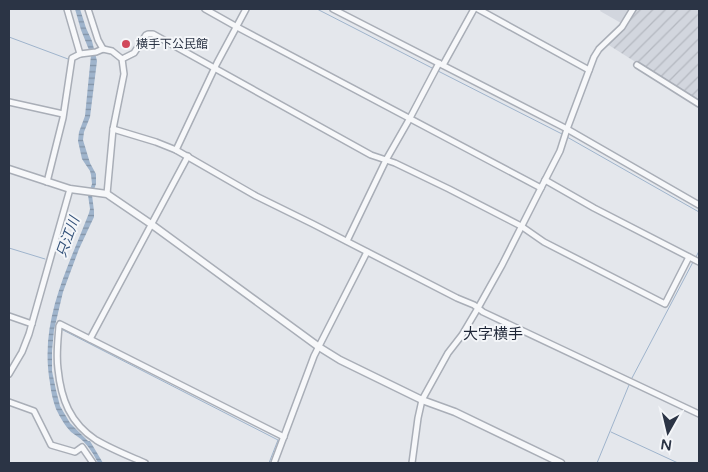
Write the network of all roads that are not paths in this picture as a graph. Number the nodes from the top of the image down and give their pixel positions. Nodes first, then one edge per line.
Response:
1 (67, 9) edge
2 (88, 9) edge
3 (205, 9) edge
4 (246, 9) edge
5 (332, 9) edge
6 (474, 9) edge
7 (478, 9) edge
8 (633, 9) edge
9 (237, 27) junction
10 (103, 49) junction
11 (82, 54) junction
12 (122, 60) junction
13 (637, 65) dead end
14 (438, 67) junction
15 (214, 68) junction
16 (588, 70) junction
17 (9, 102) edge
18 (699, 104) edge
19 (64, 114) junction
20 (410, 118) junction
21 (114, 129) junction
22 (565, 133) junction
23 (176, 150) junction
24 (188, 156) junction
25 (386, 160) junction
26 (9, 169) edge
27 (545, 180) junction
28 (47, 182) junction
29 (541, 188) junction
30 (70, 189) junction
31 (107, 194) junction
32 (699, 205) edge
33 (151, 224) junction
34 (521, 226) junction
35 (347, 241) junction
36 (368, 252) junction
37 (690, 257) junction
38 (699, 262) edge
39 (478, 308) junction
40 (9, 316) edge
41 (32, 324) junction
42 (90, 339) junction
43 (319, 346) junction
44 (9, 374) edge
45 (422, 400) junction
46 (9, 402) edge
47 (699, 414) edge
48 (284, 437) junction
49 (93, 463) edge
50 (145, 463) edge
51 (274, 463) edge
52 (412, 463) edge
53 (561, 463) edge

1 - 11 street
2 - 10 street
3 - 9 street
4 - 9 street
5 - 14 street
6 - 14 street
7 - 16 street
8 - 16 street
9 - 15 street
9 - 20 street
10 - 11 street
10 - 12 street
11 - 19 street
12 - 15 street
12 - 21 street
13 - 18 street
14 - 20 street
14 - 22 street
15 - 23 street
15 - 25 street
16 - 22 street
17 - 19 street
19 - 28 street
20 - 25 street
20 - 29 street
21 - 23 street
21 - 31 street
22 - 27 street
22 - 32 street
23 - 24 street
24 - 33 street
24 - 35 street
25 - 34 street
25 - 35 street
26 - 28 street
27 - 29 street
27 - 37 street
28 - 30 street
29 - 34 street
30 - 31 street
30 - 41 street
31 - 33 street
33 - 42 street
33 - 43 street
34 - 37 street
34 - 39 street
35 - 36 street
36 - 39 street
36 - 43 street
37 - 38 street
39 - 45 street
39 - 47 street
40 - 41 street
41 - 44 street
42 - 48 street
42 - 50 street
43 - 45 street
43 - 48 street
45 - 52 street
45 - 53 street
46 - 49 street
48 - 51 street

